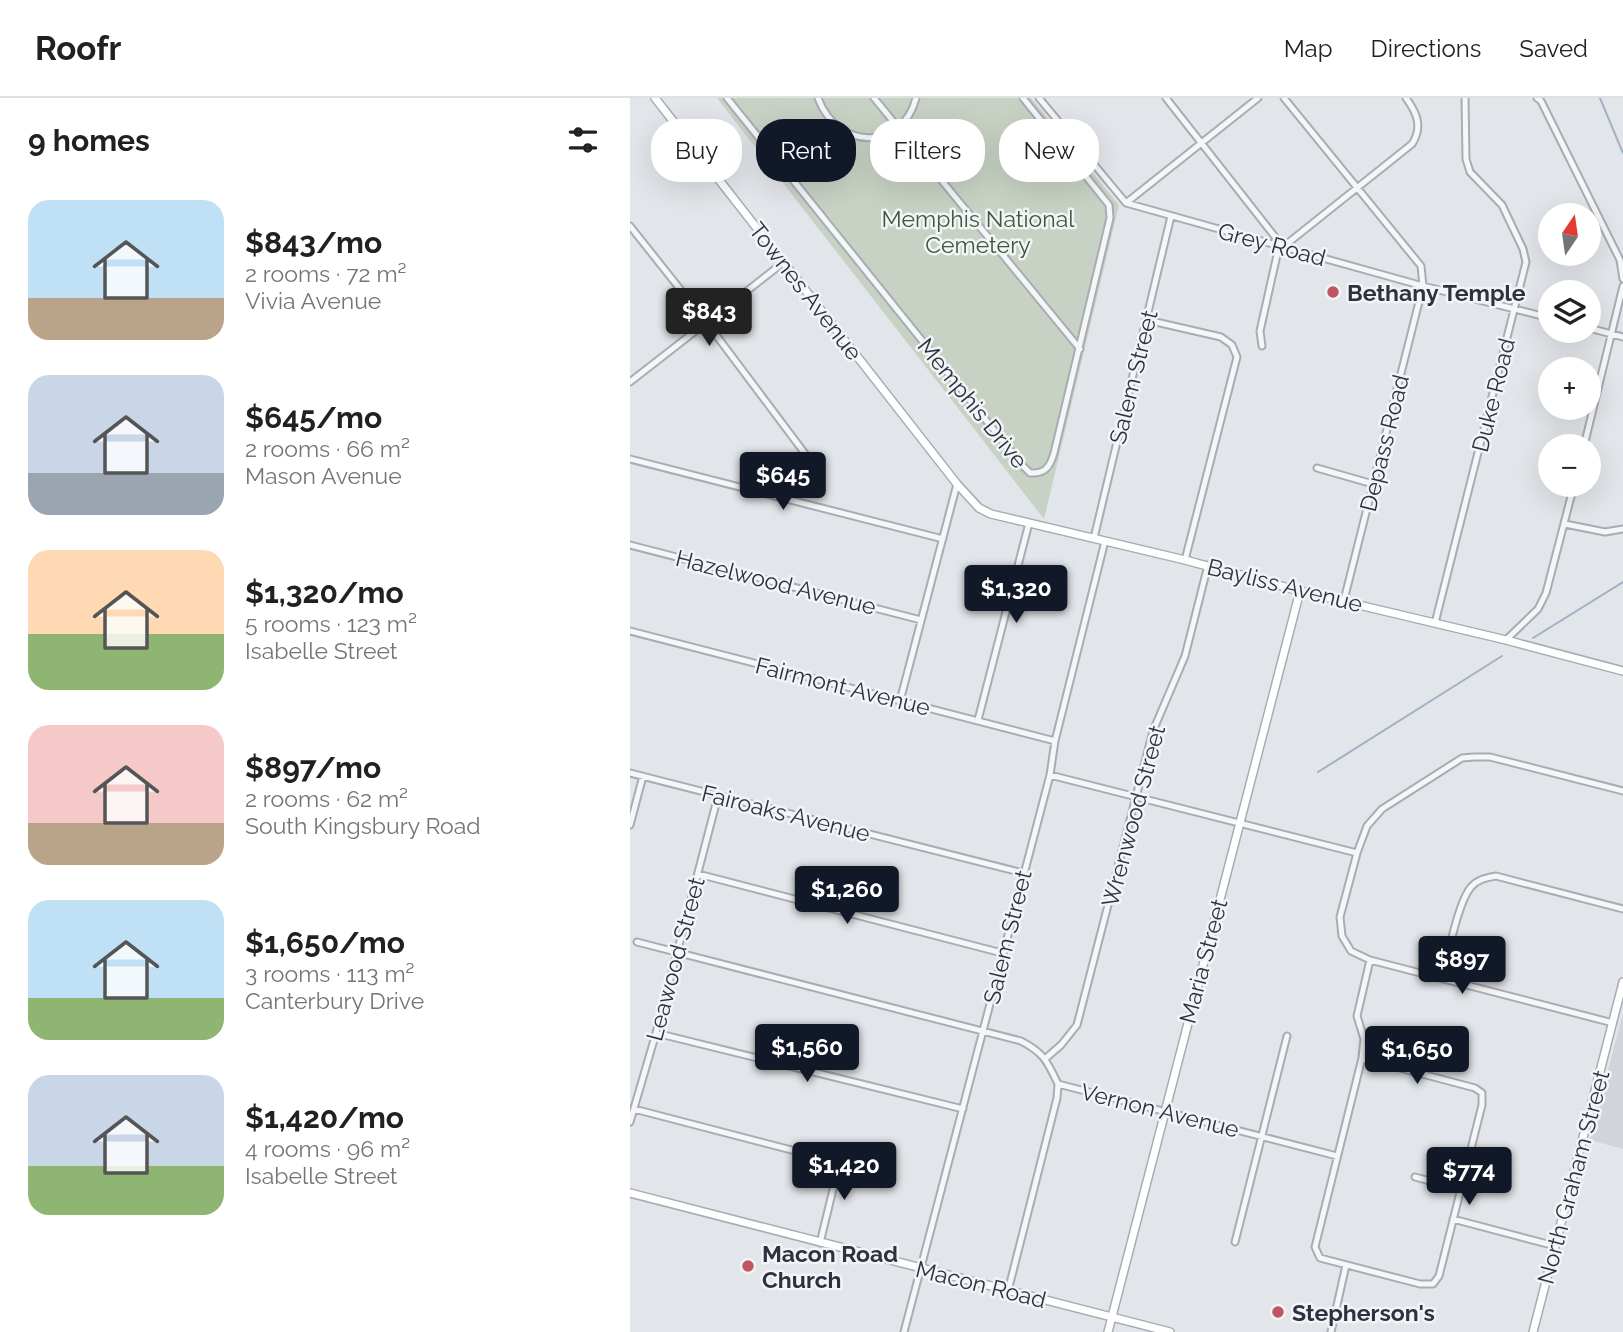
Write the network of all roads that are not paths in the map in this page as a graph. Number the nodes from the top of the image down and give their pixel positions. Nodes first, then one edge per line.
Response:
1 (654, 98) edge
2 (727, 98) edge
3 (818, 98) edge
4 (874, 98) edge
5 (916, 98) edge
6 (1023, 98) edge
7 (1166, 98) edge
8 (1258, 98) edge
9 (1284, 98) edge
10 (1406, 98) edge
11 (1465, 98) edge
12 (1537, 98) edge
13 (1043, 99) edge
14 (891, 119) edge
15 (906, 119) edge
16 (870, 137) edge
17 (1201, 142) junction
18 (943, 182) edge
19 (1357, 188) junction
20 (1126, 204) junction
21 (1171, 216) junction
22 (630, 226) edge
23 (1281, 247) junction
24 (784, 262) junction
25 (1623, 279) edge
26 (1423, 286) junction
27 (1623, 286) edge
28 (1516, 309) junction
29 (1538, 315) edge
30 (1147, 320) junction
31 (707, 323) junction
32 (1601, 331) edge
33 (1611, 334) junction
34 (1623, 337) edge
35 (1262, 346) dead end
36 (1080, 349) junction
37 (630, 382) edge
38 (1587, 434) edge
39 (806, 455) dead end
40 (630, 459) edge
41 (1317, 468) dead end
42 (957, 484) junction
43 (1373, 484) junction
44 (1571, 497) edge
45 (1029, 523) junction
46 (1565, 524) junction
47 (1623, 529) edge
48 (1094, 538) junction
49 (943, 539) junction
50 (1105, 541) junction
51 (630, 545) edge
52 (1185, 559) junction
53 (1208, 565) junction
54 (1300, 591) junction
55 (1344, 600) junction
56 (921, 620) junction
57 (1435, 623) junction
58 (630, 631) edge
59 (1506, 640) junction
60 (1623, 671) edge
61 (900, 701) junction
62 (978, 720) junction
63 (1055, 741) junction
64 (630, 773) edge
65 (1050, 775) junction
66 (643, 776) junction
67 (1623, 792) edge
68 (718, 796) junction
69 (1138, 798) junction
70 (1240, 822) junction
71 (630, 825) edge
72 (1357, 853) junction
73 (1023, 873) junction
74 (698, 874) junction
75 (1623, 909) edge
76 (637, 942) dead end
77 (677, 953) junction
78 (1002, 953) junction
79 (1370, 960) junction
80 (1442, 977) junction
81 (1623, 982) edge
82 (1613, 1023) junction
83 (983, 1031) junction
84 (656, 1033) junction
85 (1287, 1036) dead end
86 (1046, 1058) junction
87 (1362, 1058) junction
88 (1058, 1084) junction
89 (634, 1109) junction
90 (963, 1110) junction
91 (1163, 1111) junction
92 (630, 1122) edge
93 (1262, 1136) junction
94 (1336, 1156) junction
95 (1415, 1177) dead end
96 (1460, 1189) junction
97 (630, 1193) edge
98 (1453, 1219) junction
99 (1235, 1242) dead end
100 (820, 1243) junction
101 (1555, 1246) junction
102 (1346, 1265) junction
103 (920, 1269) junction
104 (1009, 1291) junction
105 (1112, 1317) junction
106 (904, 1332) edge
107 (1108, 1332) edge
108 (1170, 1332) edge
109 (1331, 1332) edge
110 (1532, 1332) edge

1 - 24 street, Townes Avenue
2 - 36 street, Memphis Drive
3 - 16 street
4 - 14 street
5 - 15 street
6 - 36 street, Memphis Drive
7 - 17 street
8 - 17 street
9 - 19 street
10 - 19 street
11 - 28 street, Duke Road
12 - 25 street
13 - 20 street
17 - 20 street
17 - 23 street
18 - 36 street
19 - 23 street
19 - 26 street
20 - 21 street, Grey Road
21 - 23 street, Grey Road
21 - 30 street, Salem Street
22 - 31 street
23 - 26 street, Grey Road
23 - 35 street
24 - 31 street
24 - 42 street, Townes Avenue
26 - 28 street, Grey Road
26 - 43 street, Depass Road
27 - 33 street
28 - 29 street, Grey Road
28 - 57 street, Duke Road
30 - 48 street, Salem Street
30 - 52 street
31 - 37 street
31 - 39 street
32 - 33 street
33 - 34 street
33 - 38 street
40 - 49 street
41 - 43 street
42 - 45 street, Bayliss Avenue
42 - 49 street
43 - 55 street, Depass Road
44 - 46 street
45 - 48 street, Bayliss Avenue
45 - 62 street
46 - 47 street
46 - 59 street
48 - 50 street, Bayliss Avenue
49 - 56 street
50 - 52 street, Bayliss Avenue
50 - 63 street, Salem Street
51 - 56 street, Hazelwood Avenue
52 - 53 street, Bayliss Avenue
53 - 54 street, Bayliss Avenue
53 - 69 street, Wrenwood Street
54 - 55 street, Bayliss Avenue
54 - 70 street, Maria Street
55 - 57 street, Bayliss Avenue
56 - 61 street
57 - 59 street, Bayliss Avenue
58 - 61 street, Fairmont Avenue
59 - 60 street, Bayliss Avenue
61 - 62 street, Fairmont Avenue
62 - 63 street, Fairmont Avenue
63 - 65 street, Salem Street
64 - 66 street, Fairoaks Avenue
65 - 69 street
65 - 73 street, Salem Street
66 - 68 street, Fairoaks Avenue
66 - 71 street
67 - 72 street
68 - 73 street, Fairoaks Avenue
68 - 74 street, Leawood Street
69 - 70 street
69 - 86 street, Wrenwood Street
70 - 72 street
70 - 91 street, Maria Street
72 - 79 street
73 - 78 street, Salem Street
74 - 77 street, Leawood Street
74 - 78 street
75 - 80 street
76 - 77 street
77 - 83 street
77 - 84 street, Leawood Street
78 - 83 street, Salem Street
79 - 80 street
79 - 87 street
80 - 82 street
81 - 82 street, North Graham Street
82 - 101 street, North Graham Street
83 - 86 street
83 - 90 street, Salem Street
84 - 89 street, Leawood Street
84 - 90 street
85 - 93 street
86 - 88 street, Vernon Avenue
87 - 94 street
87 - 96 street
88 - 91 street, Vernon Avenue
88 - 104 street
89 - 92 street, Leawood Street
89 - 100 street
90 - 103 street, Salem Street
91 - 93 street, Vernon Avenue
91 - 105 street, Maria Street
93 - 94 street, Vernon Avenue
93 - 99 street
94 - 102 street
95 - 96 street
96 - 98 street
97 - 100 street, Macon Road
98 - 101 street
98 - 102 street
100 - 103 street, Macon Road
101 - 110 street, North Graham Street
102 - 109 street
103 - 104 street, Macon Road
103 - 106 street, Salem Street
104 - 105 street, Macon Road
105 - 107 street, Maria Street
105 - 108 street, Macon Road

